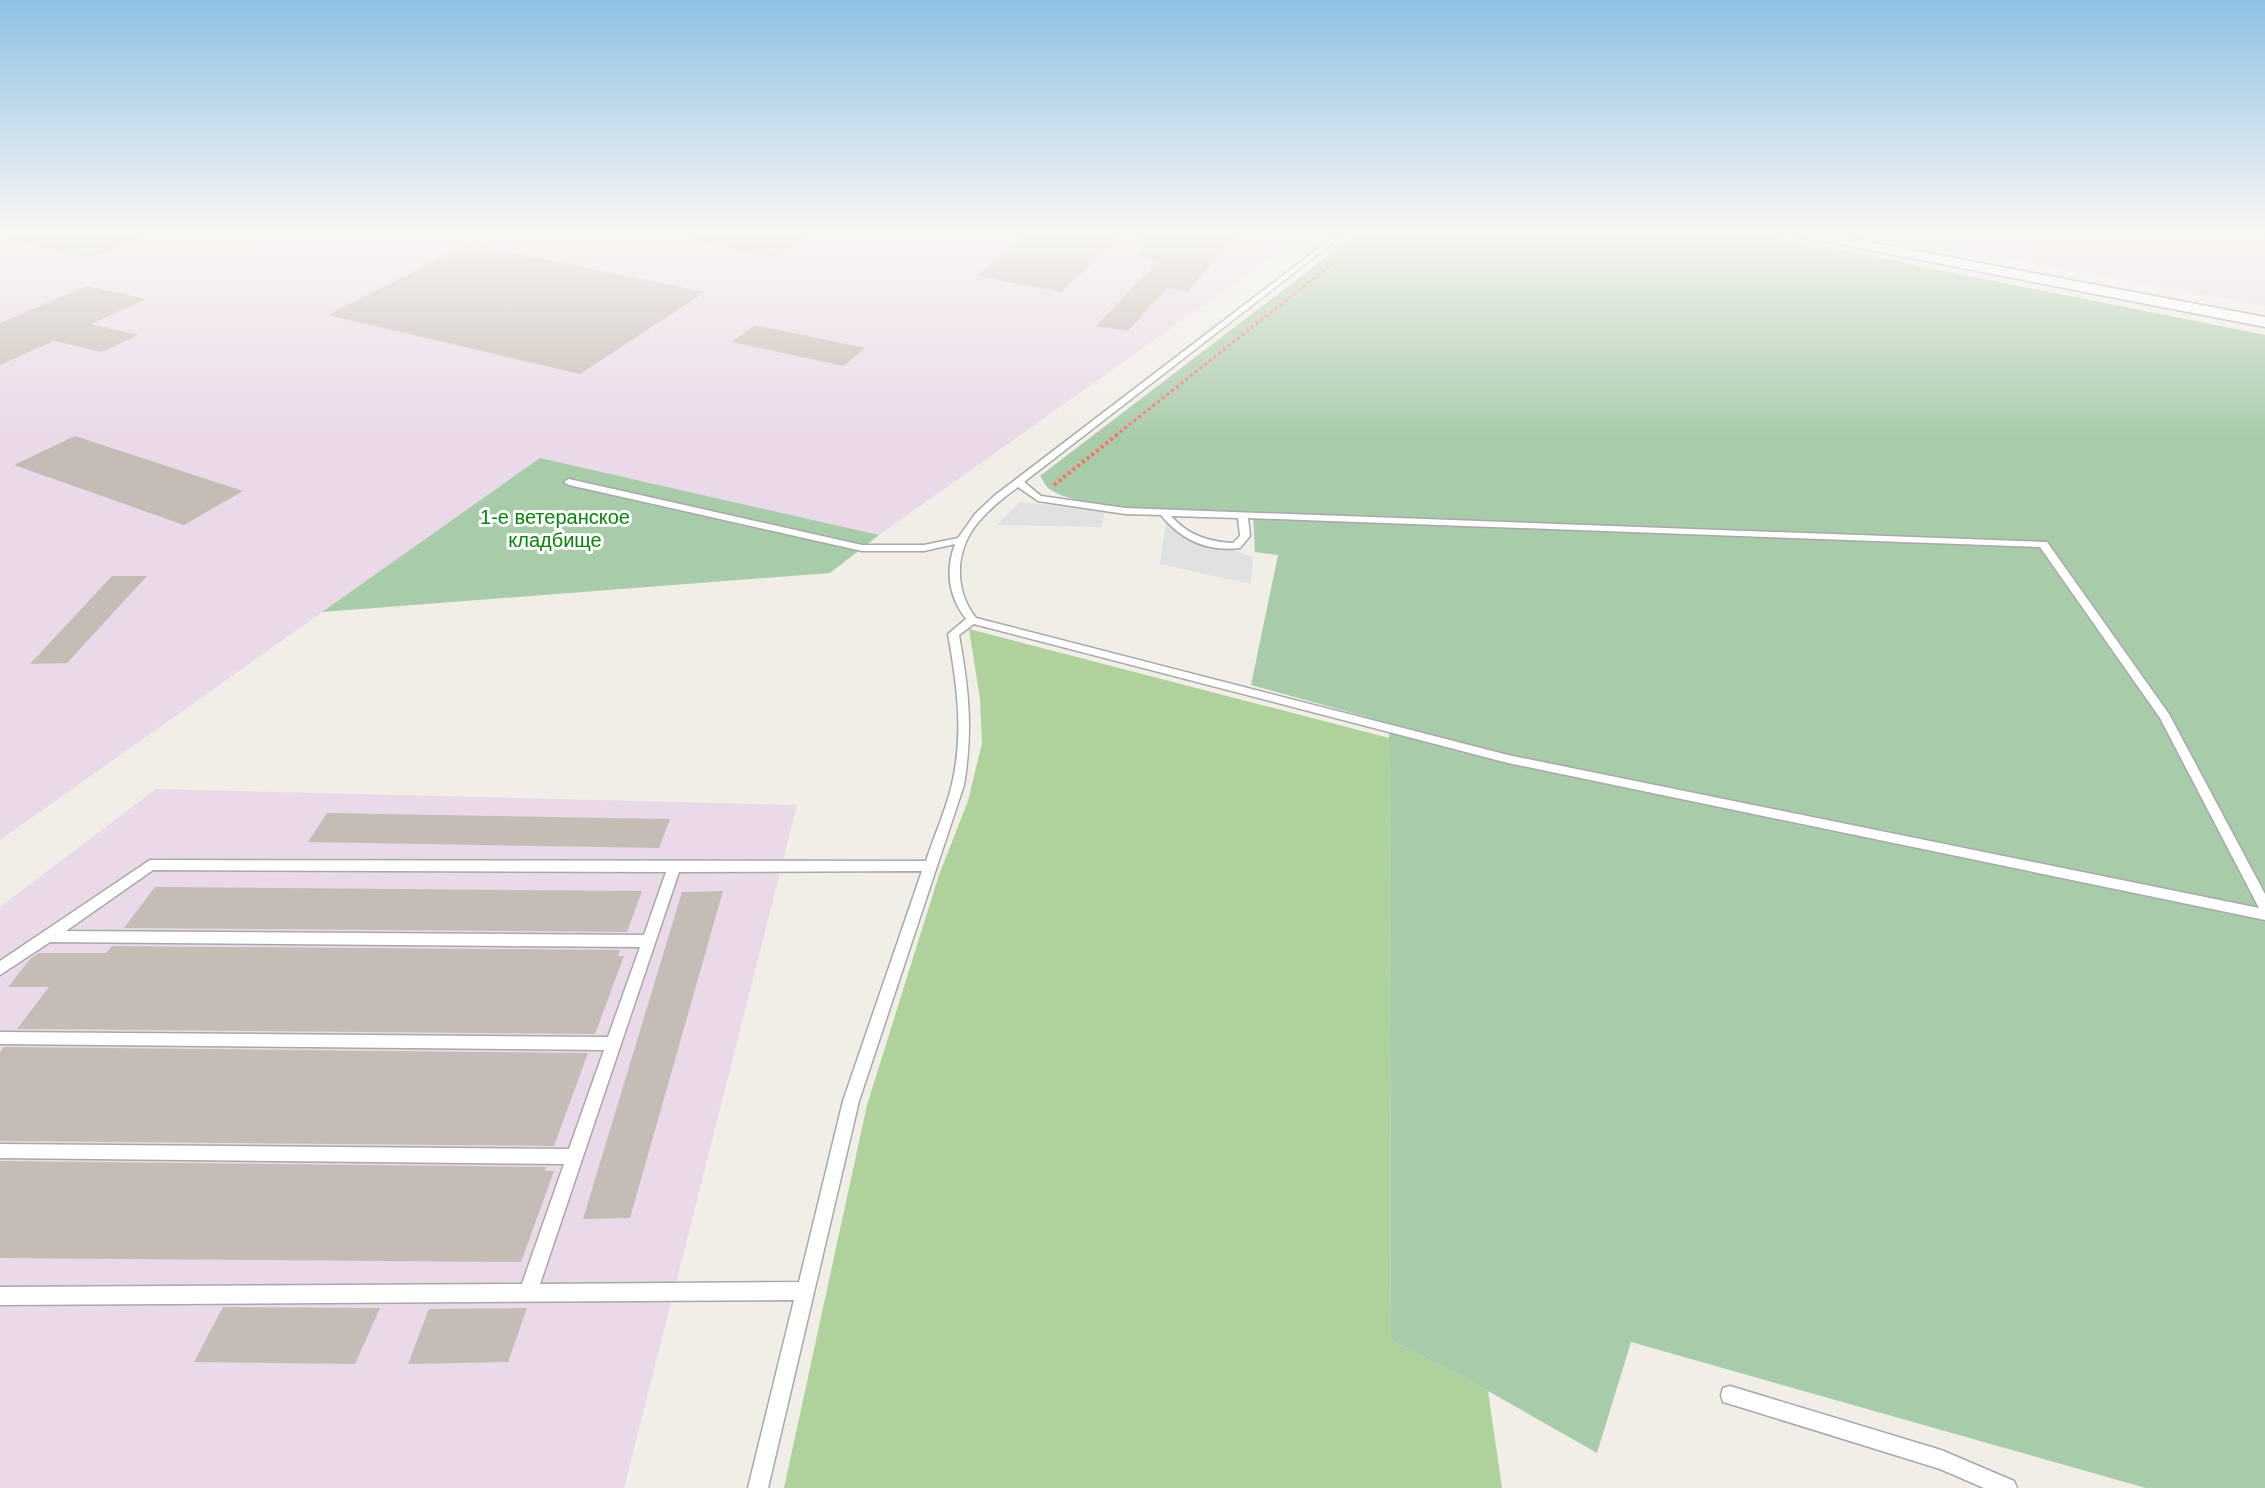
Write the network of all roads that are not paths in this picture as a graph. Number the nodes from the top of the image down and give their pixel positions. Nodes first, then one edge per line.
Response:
1 (1255, 300) edge
2 (2153, 300) edge
3 (2265, 322) edge
4 (569, 482) dead end
5 (1018, 482) junction
6 (1164, 513) junction
7 (1243, 518) junction
8 (961, 540) junction
9 (972, 620) junction
10 (928, 866) junction
11 (674, 867) junction
12 (2265, 907) edge
13 (2265, 915) edge
14 (47, 936) junction
15 (648, 941) junction
16 (0, 969) edge
17 (0, 1038) edge
18 (613, 1044) junction
19 (0, 1151) edge
20 (574, 1157) junction
21 (806, 1291) junction
22 (528, 1293) junction
23 (0, 1296) edge
24 (1730, 1395) dead end
25 (758, 1488) edge
26 (2007, 1488) edge

1 - 5 lane
2 - 3 street
4 - 8 lane
5 - 6 lane
5 - 8 lane
6 - 7 lane
6 - 7 lane
7 - 12 lane
8 - 9 lane
9 - 10 lane
9 - 13 lane
10 - 11 lane
10 - 21 lane
11 - 14 lane
11 - 15 lane
14 - 15 lane
14 - 16 lane
15 - 18 lane
17 - 18 lane
18 - 20 lane
19 - 20 lane
20 - 22 lane
21 - 22 lane
21 - 25 lane
22 - 23 lane
24 - 26 lane

